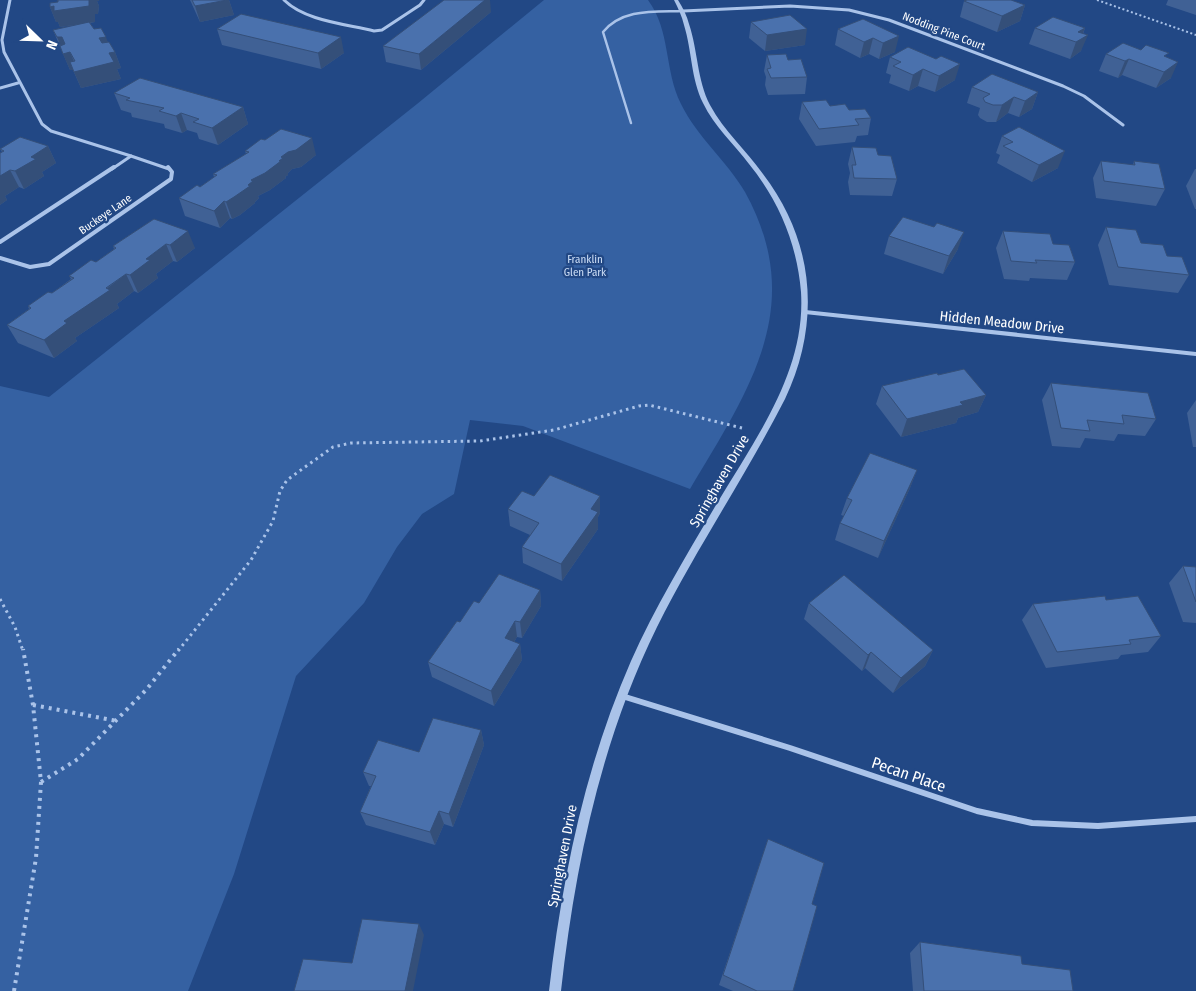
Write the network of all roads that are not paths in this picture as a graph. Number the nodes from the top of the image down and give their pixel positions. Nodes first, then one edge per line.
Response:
1 (10, 0) edge
2 (284, 0) edge
3 (424, 0) edge
4 (676, 0) edge
5 (684, 12) junction
6 (2, 52) edge
7 (18, 83) junction
8 (0, 88) edge
9 (631, 123) dead end
10 (1123, 125) dead end
11 (131, 156) junction
12 (0, 242) edge
13 (0, 258) edge
14 (805, 312) junction
15 (1196, 354) edge
16 (622, 696) junction
17 (1196, 819) edge
18 (555, 991) edge

1 - 6 street, Buckeye Lane
2 - 3 street
4 - 5 street, Springhaven Drive
5 - 9 lane
5 - 10 street, Nodding Pine Court
5 - 14 street, Springhaven Drive
6 - 7 street, Buckeye Lane
7 - 8 street
7 - 11 street, Buckeye Lane
11 - 12 street
11 - 13 street, Buckeye Lane
14 - 15 street, Hidden Meadow Drive
14 - 16 street, Springhaven Drive
16 - 17 street, Pecan Place
16 - 18 street, Springhaven Drive

